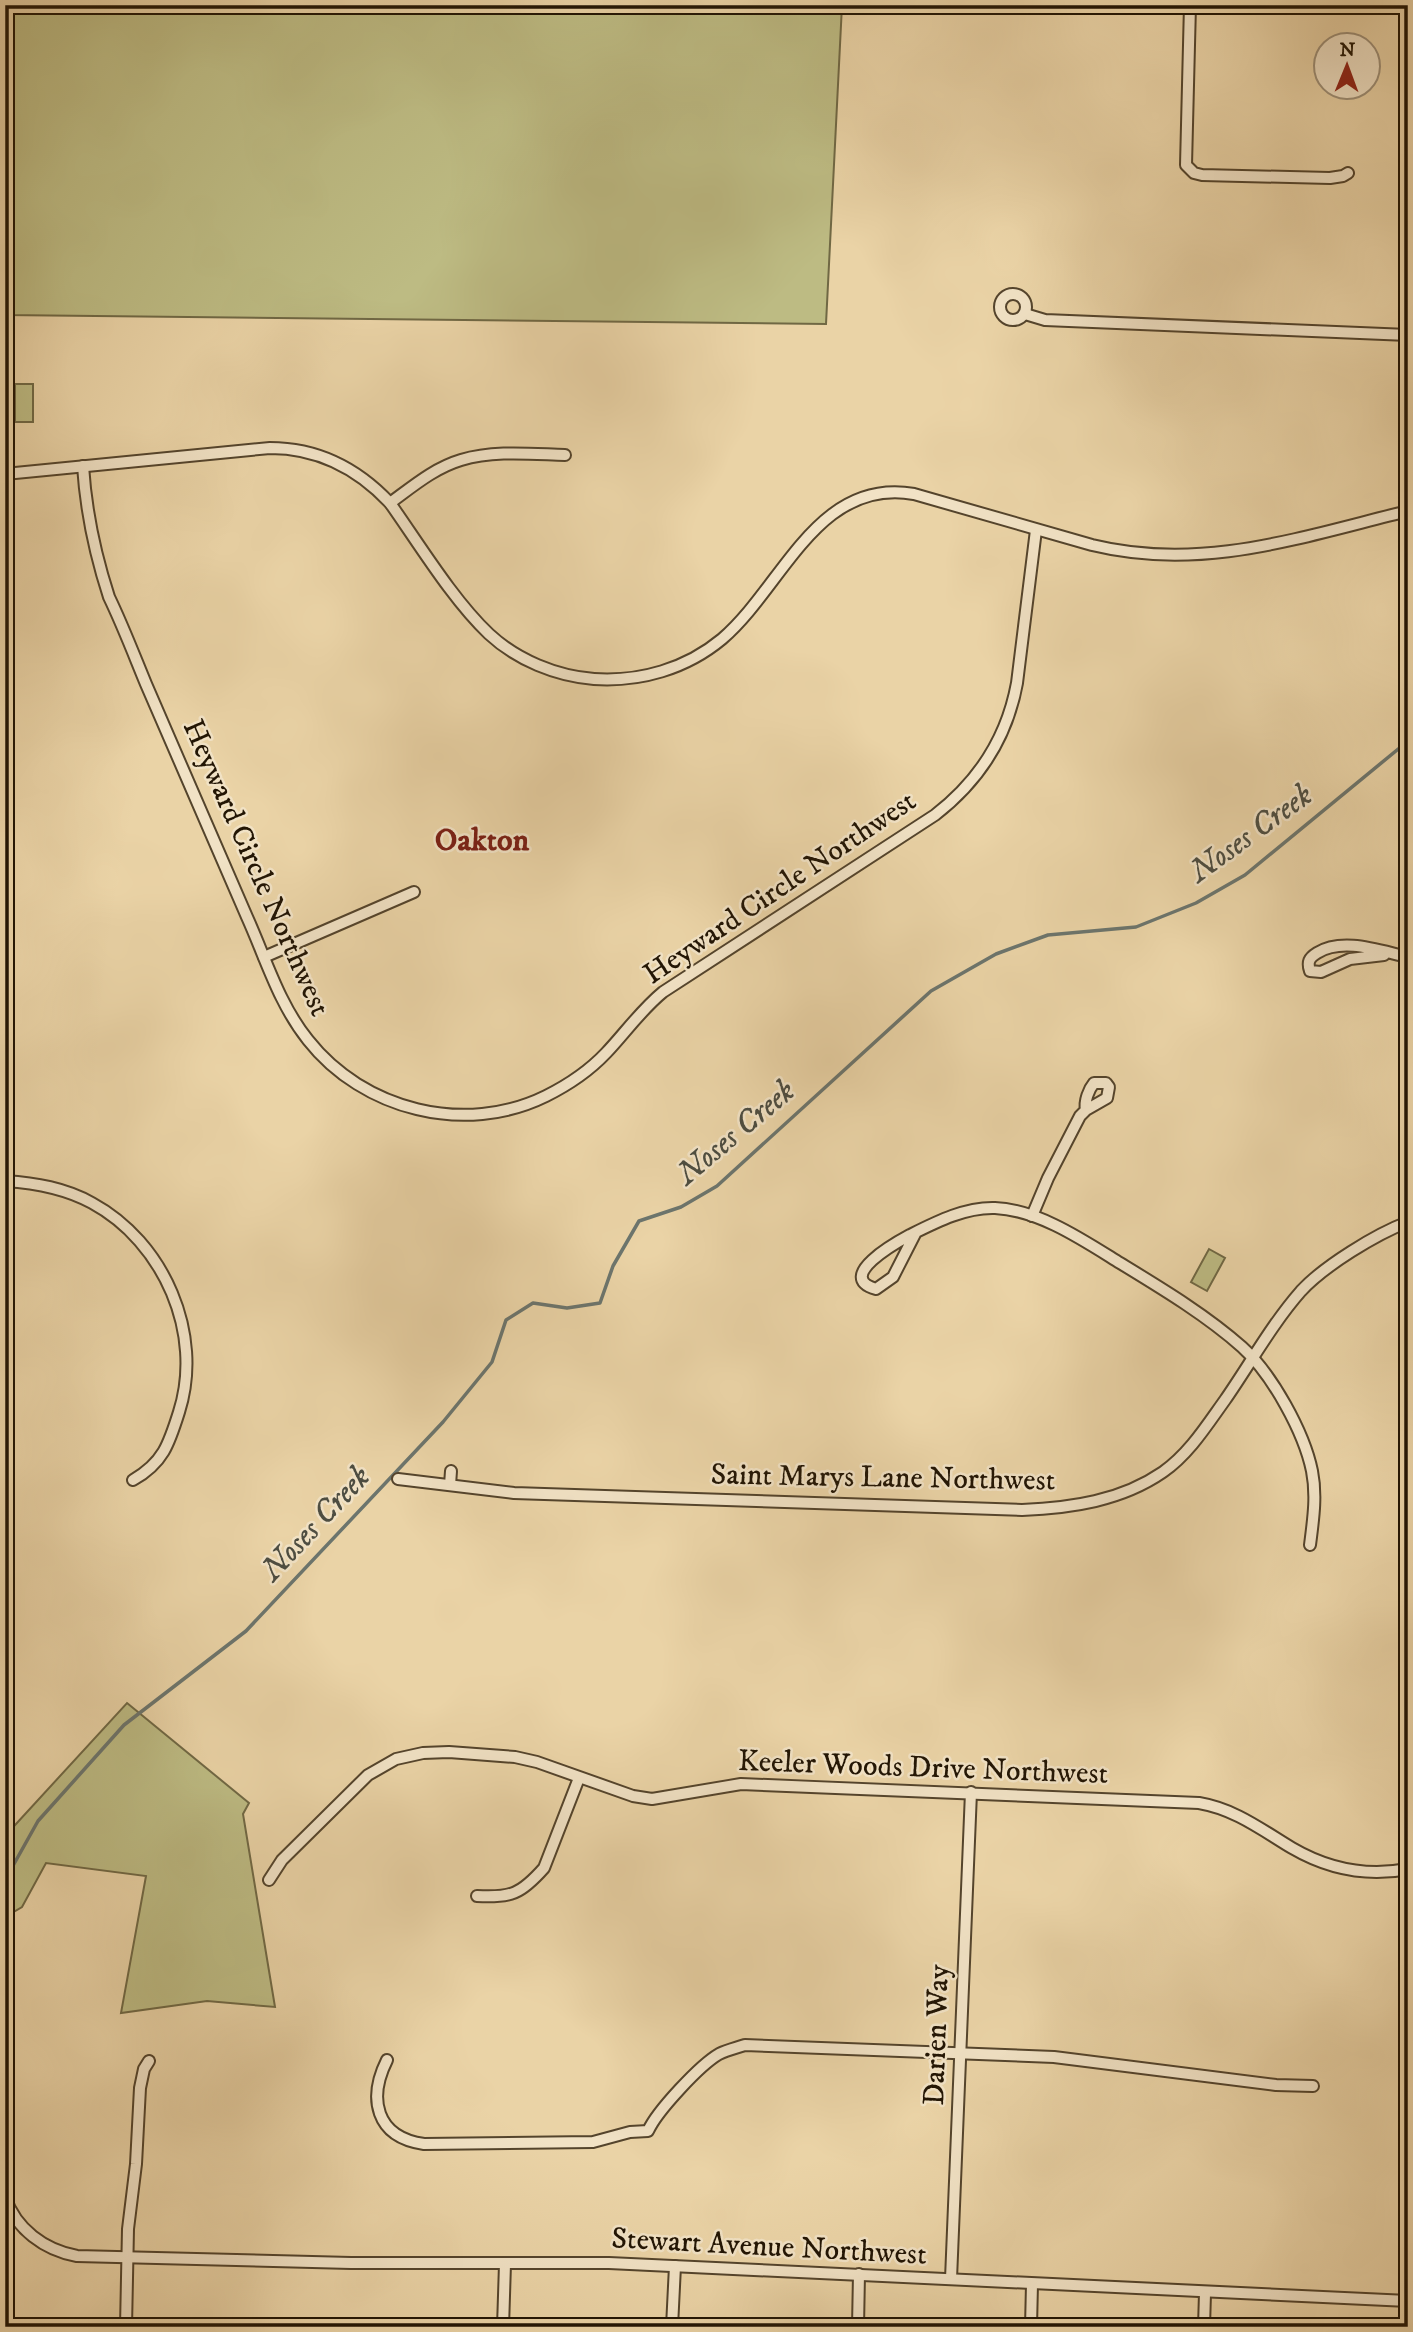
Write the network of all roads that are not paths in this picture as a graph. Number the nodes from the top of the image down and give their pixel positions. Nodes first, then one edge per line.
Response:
1 (1190, 5) edge
2 (1348, 173) dead end
3 (1025, 314) dead end
4 (1408, 335) edge
5 (565, 455) dead end
6 (83, 466) junction
7 (5, 474) edge
8 (390, 503) junction
9 (1408, 511) edge
10 (1036, 530) junction
11 (414, 892) dead end
12 (1387, 952) junction
13 (264, 957) junction
14 (1408, 957) edge
15 (1086, 1110) dead end
16 (5, 1181) edge
17 (1032, 1216) junction
18 (1408, 1222) edge
19 (916, 1232) junction
20 (1253, 1359) junction
21 (452, 1471) dead end
22 (398, 1479) dead end
23 (133, 1480) dead end
24 (450, 1485) junction
25 (1310, 1545) dead end
26 (579, 1778) junction
27 (971, 1792) junction
28 (1408, 1869) edge
29 (269, 1880) dead end
30 (477, 1896) dead end
31 (960, 2053) junction
32 (387, 2060) dead end
33 (149, 2062) dead end
34 (1313, 2086) dead end
35 (5, 2197) edge
36 (17, 2222) junction
37 (5, 2227) edge
38 (127, 2257) junction
39 (505, 2264) junction
40 (675, 2266) junction
41 (859, 2274) junction
42 (951, 2280) junction
43 (1032, 2284) junction
44 (1205, 2293) junction
45 (1408, 2301) edge
46 (126, 2327) edge
47 (503, 2327) edge
48 (673, 2327) edge
49 (858, 2327) edge
50 (1031, 2327) edge
51 (1204, 2327) edge

1 - 2 street
3 - 4 street
5 - 8 street
6 - 7 street
6 - 8 street
6 - 13 street, Heyward Circle Northwest
8 - 10 street
9 - 10 street
10 - 13 street, Heyward Circle Northwest
11 - 13 street
12 - 12 street
12 - 14 street
15 - 17 street
16 - 23 street
17 - 19 street
17 - 20 street
18 - 20 street, Saint Marys Lane Northwest
19 - 19 street
20 - 24 street, Saint Marys Lane Northwest
20 - 25 street
21 - 24 street
22 - 24 street, Saint Marys Lane Northwest
26 - 27 street, Keeler Woods Drive Northwest
26 - 29 street, Keeler Woods Drive Northwest
26 - 30 street
27 - 28 street, Keeler Woods Drive Northwest
27 - 31 street, Darien Way
31 - 32 street
31 - 34 street
31 - 42 street, Darien Way
33 - 38 street
35 - 36 street
36 - 37 street
36 - 38 street, Stewart Avenue Northwest
38 - 39 street, Stewart Avenue Northwest
38 - 46 street
39 - 40 street, Stewart Avenue Northwest
39 - 47 street
40 - 41 street, Stewart Avenue Northwest
40 - 48 street
41 - 42 street, Stewart Avenue Northwest
41 - 49 street
42 - 43 street, Stewart Avenue Northwest
43 - 44 street, Stewart Avenue Northwest
43 - 50 street
44 - 45 street, Stewart Avenue Northwest
44 - 51 street

